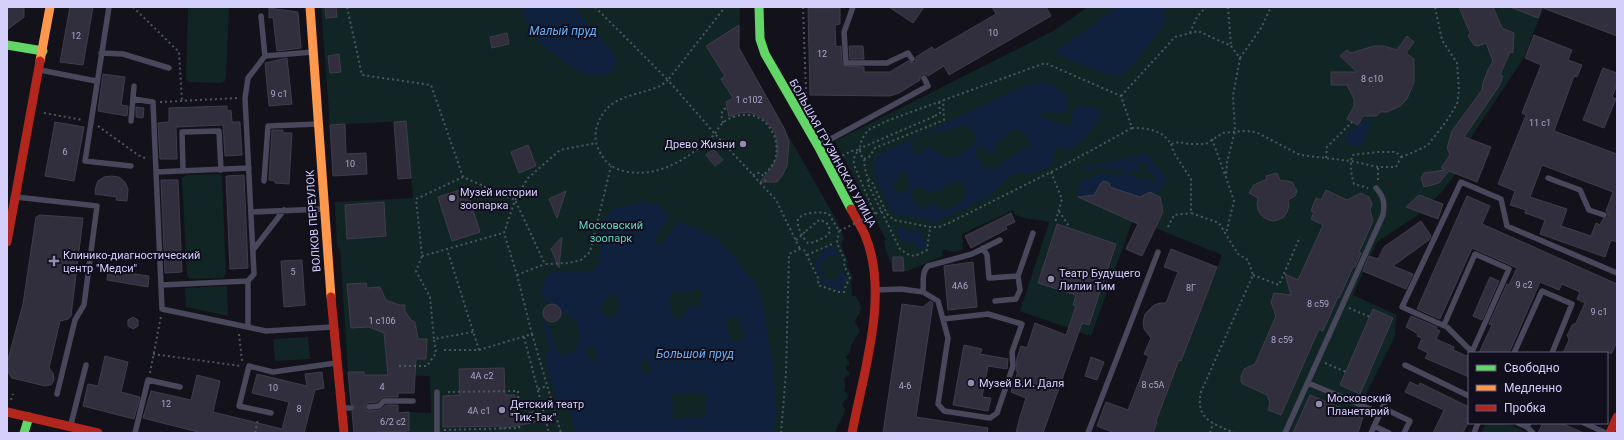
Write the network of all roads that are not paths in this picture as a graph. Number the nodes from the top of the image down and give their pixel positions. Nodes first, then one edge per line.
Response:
1 (50, 7) edge
2 (109, 7) edge
3 (310, 7) edge
4 (759, 7) edge
5 (853, 7) edge
6 (261, 16) dead end
7 (7, 45) edge
8 (43, 51) junction
9 (314, 52) junction
10 (101, 53) junction
11 (265, 56) junction
12 (912, 59) dead end
13 (169, 68) dead end
14 (40, 70) junction
15 (924, 78) dead end
16 (96, 81) junction
17 (134, 86) dead end
18 (133, 99) junction
19 (131, 121) dead end
20 (319, 124) junction
21 (818, 146) junction
22 (131, 166) dead end
23 (249, 168) junction
24 (221, 170) junction
25 (183, 171) junction
26 (156, 172) junction
27 (1548, 178) dead end
28 (264, 181) dead end
29 (1376, 188) road end
30 (16, 197) junction
31 (324, 209) junction
32 (284, 210) junction
33 (251, 212) junction
34 (1604, 215) dead end
35 (1033, 233) dead end
36 (1000, 240) dead end
37 (7, 242) edge
38 (983, 248) junction
39 (253, 250) junction
40 (1158, 252) dead end
41 (1617, 273) edge
42 (1018, 276) junction
43 (248, 281) junction
44 (161, 285) junction
45 (875, 290) junction
46 (923, 292) junction
47 (995, 301) dead end
48 (943, 319) junction
49 (1444, 325) junction
50 (248, 327) junction
51 (333, 327) junction
52 (1472, 352) edge
53 (1514, 352) edge
54 (1552, 352) edge
55 (337, 363) junction
56 (86, 365) dead end
57 (1405, 365) dead end
58 (1308, 382) junction
59 (180, 388) dead end
60 (437, 392) road end
61 (57, 394) dead end
62 (1468, 396) edge
63 (1387, 398) dead end
64 (413, 401) dead end
65 (369, 407) dead end
66 (341, 408) junction
67 (351, 408) dead end
68 (1381, 410) junction
69 (7, 412) edge
70 (271, 414) dead end
71 (29, 417) junction
72 (1586, 424) edge
73 (1528, 425) edge
74 (70, 426) junction
75 (1374, 426) junction
76 (437, 432) edge
77 (24, 433) edge
78 (98, 433) edge
79 (135, 433) edge
80 (344, 433) edge
81 (852, 433) edge
82 (1088, 433) edge
83 (1285, 433) edge
84 (1371, 433) edge
85 (1389, 433) edge
86 (1404, 433) edge
87 (1533, 433) edge
88 (1606, 433) edge

1 - 8 street
2 - 10 lane
3 - 9 street, ВОЛКОВ ПЕРЕУЛОК
4 - 21 street, БОЛЬШАЯ ГРУЗИНСКАЯ УЛИЦА
5 - 12 lane
6 - 11 lane
7 - 8 street
8 - 14 street
9 - 11 lane
9 - 20 street, ВОЛКОВ ПЕРЕУЛОК
10 - 13 lane
10 - 16 lane
11 - 23 lane
14 - 16 lane
14 - 30 street
15 - 21 lane
16 - 22 lane
17 - 18 lane
18 - 19 lane
18 - 26 lane
20 - 28 lane
20 - 31 street, ВОЛКОВ ПЕРЕУЛОК
21 - 45 street, БОЛЬШАЯ ГРУЗИНСКАЯ УЛИЦА
23 - 24 lane
23 - 33 lane
24 - 25 lane
24 - 25 lane
25 - 26 lane
26 - 44 lane
27 - 34 lane
29 - 58 lane
30 - 37 street
30 - 61 lane
31 - 32 lane
31 - 51 street, ВОЛКОВ ПЕРЕУЛОК
32 - 33 lane
32 - 39 lane
33 - 39 lane
35 - 42 lane
36 - 38 lane
38 - 42 lane
38 - 46 lane
39 - 43 lane
40 - 82 lane
41 - 49 lane
42 - 47 lane
43 - 44 lane
43 - 50 lane
44 - 50 lane
45 - 46 lane
45 - 81 street, БОЛЬШАЯ ГРУЗИНСКАЯ УЛИЦА
46 - 48 lane
48 - 48 lane
49 - 52 lane
49 - 52 lane
50 - 51 lane
51 - 55 street, ВОЛКОВ ПЕРЕУЛОК
53 - 54 lane
55 - 66 street, ВОЛКОВ ПЕРЕУЛОК
55 - 70 lane
56 - 74 lane
57 - 62 lane
58 - 68 lane
58 - 83 lane
59 - 79 lane
60 - 76 lane
63 - 68 lane
64 - 65 lane
66 - 67 lane
66 - 80 street, ВОЛКОВ ПЕРЕУЛОК
68 - 75 lane
68 - 86 lane
69 - 71 street
71 - 74 street
71 - 77 street
72 - 88 lane
73 - 87 lane
74 - 78 street
75 - 84 lane
75 - 85 lane

